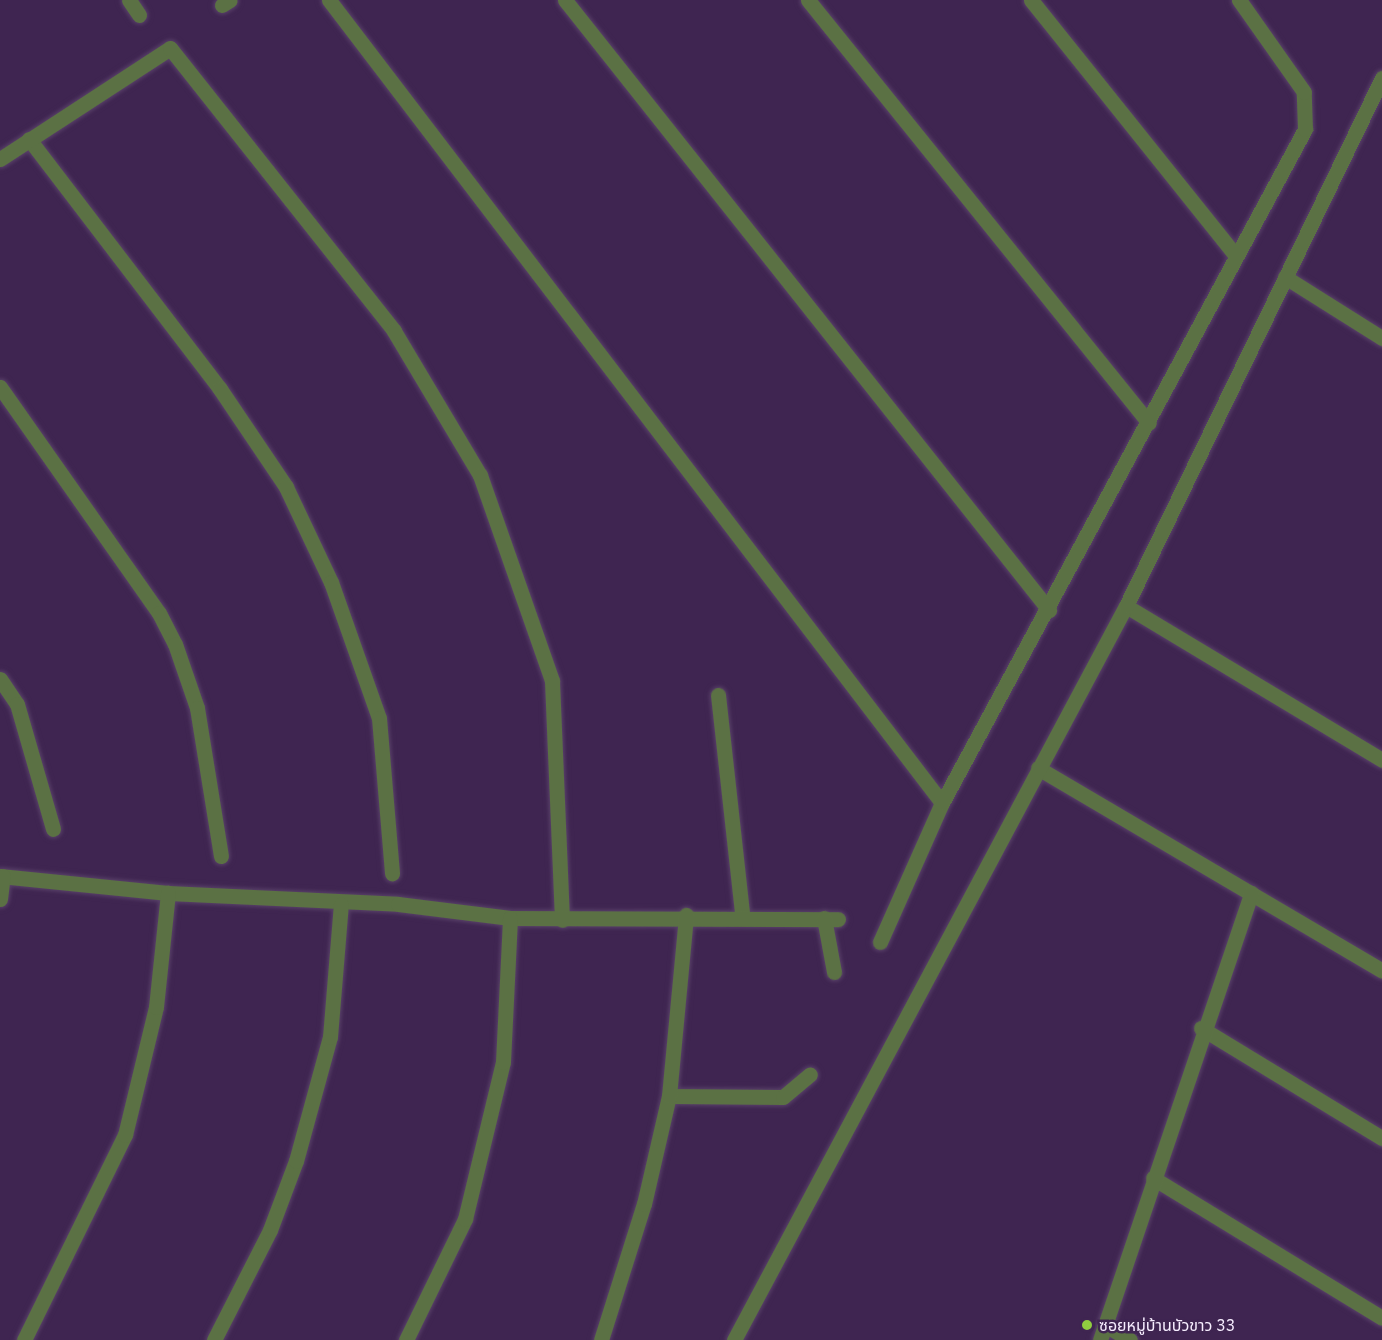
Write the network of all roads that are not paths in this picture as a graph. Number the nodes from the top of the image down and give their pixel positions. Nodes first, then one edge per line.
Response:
1 (129, 0) edge
2 (329, 0) edge
3 (565, 0) edge
4 (808, 0) edge
5 (1031, 0) edge
6 (1239, 0) edge
7 (139, 15) dead end
8 (1382, 78) edge
9 (29, 139) junction
10 (0, 159) edge
11 (1236, 256) junction
12 (1285, 277) junction
13 (1382, 338) edge
14 (0, 387) edge
15 (1149, 423) junction
16 (1126, 606) junction
17 (1049, 610) junction
18 (0, 679) edge
19 (718, 695) dead end
20 (1382, 760) edge
21 (1038, 768) junction
22 (942, 803) junction
23 (53, 829) dead end
24 (221, 856) dead end
25 (392, 873) dead end
26 (1, 876) edge
27 (168, 892) junction
28 (1251, 893) junction
29 (0, 900) edge
30 (341, 904) junction
31 (742, 914) junction
32 (686, 915) junction
33 (510, 918) junction
34 (562, 920) junction
35 (880, 942) dead end
36 (1382, 971) edge
37 (834, 972) dead end
38 (1201, 1028) junction
39 (810, 1074) dead end
40 (669, 1096) junction
41 (1382, 1138) edge
42 (1153, 1178) junction
43 (1382, 1318) edge
44 (1105, 1324) junction
45 (24, 1340) edge
46 (214, 1340) edge
47 (406, 1340) edge
48 (601, 1340) edge
49 (734, 1340) edge
50 (1100, 1340) edge
51 (1130, 1340) edge

1 - 7 street
2 - 22 street
3 - 17 street
4 - 15 street
5 - 11 street
6 - 11 street
8 - 12 street
9 - 10 street
9 - 25 street
9 - 34 street
11 - 15 street
12 - 13 street
12 - 16 street
14 - 24 street
15 - 17 street
16 - 20 street
16 - 21 street
17 - 22 street
18 - 23 street
19 - 31 street
21 - 28 street
21 - 49 street
22 - 35 street
26 - 27 street
26 - 29 street
27 - 30 street
27 - 45 street
28 - 36 street
28 - 38 street
30 - 33 street
30 - 46 street
31 - 32 street
31 - 37 street
32 - 34 street
32 - 40 street
33 - 34 street
33 - 47 street
38 - 41 street
38 - 42 street
39 - 40 street
40 - 48 street
42 - 43 street
42 - 44 street
44 - 50 street
44 - 51 street

